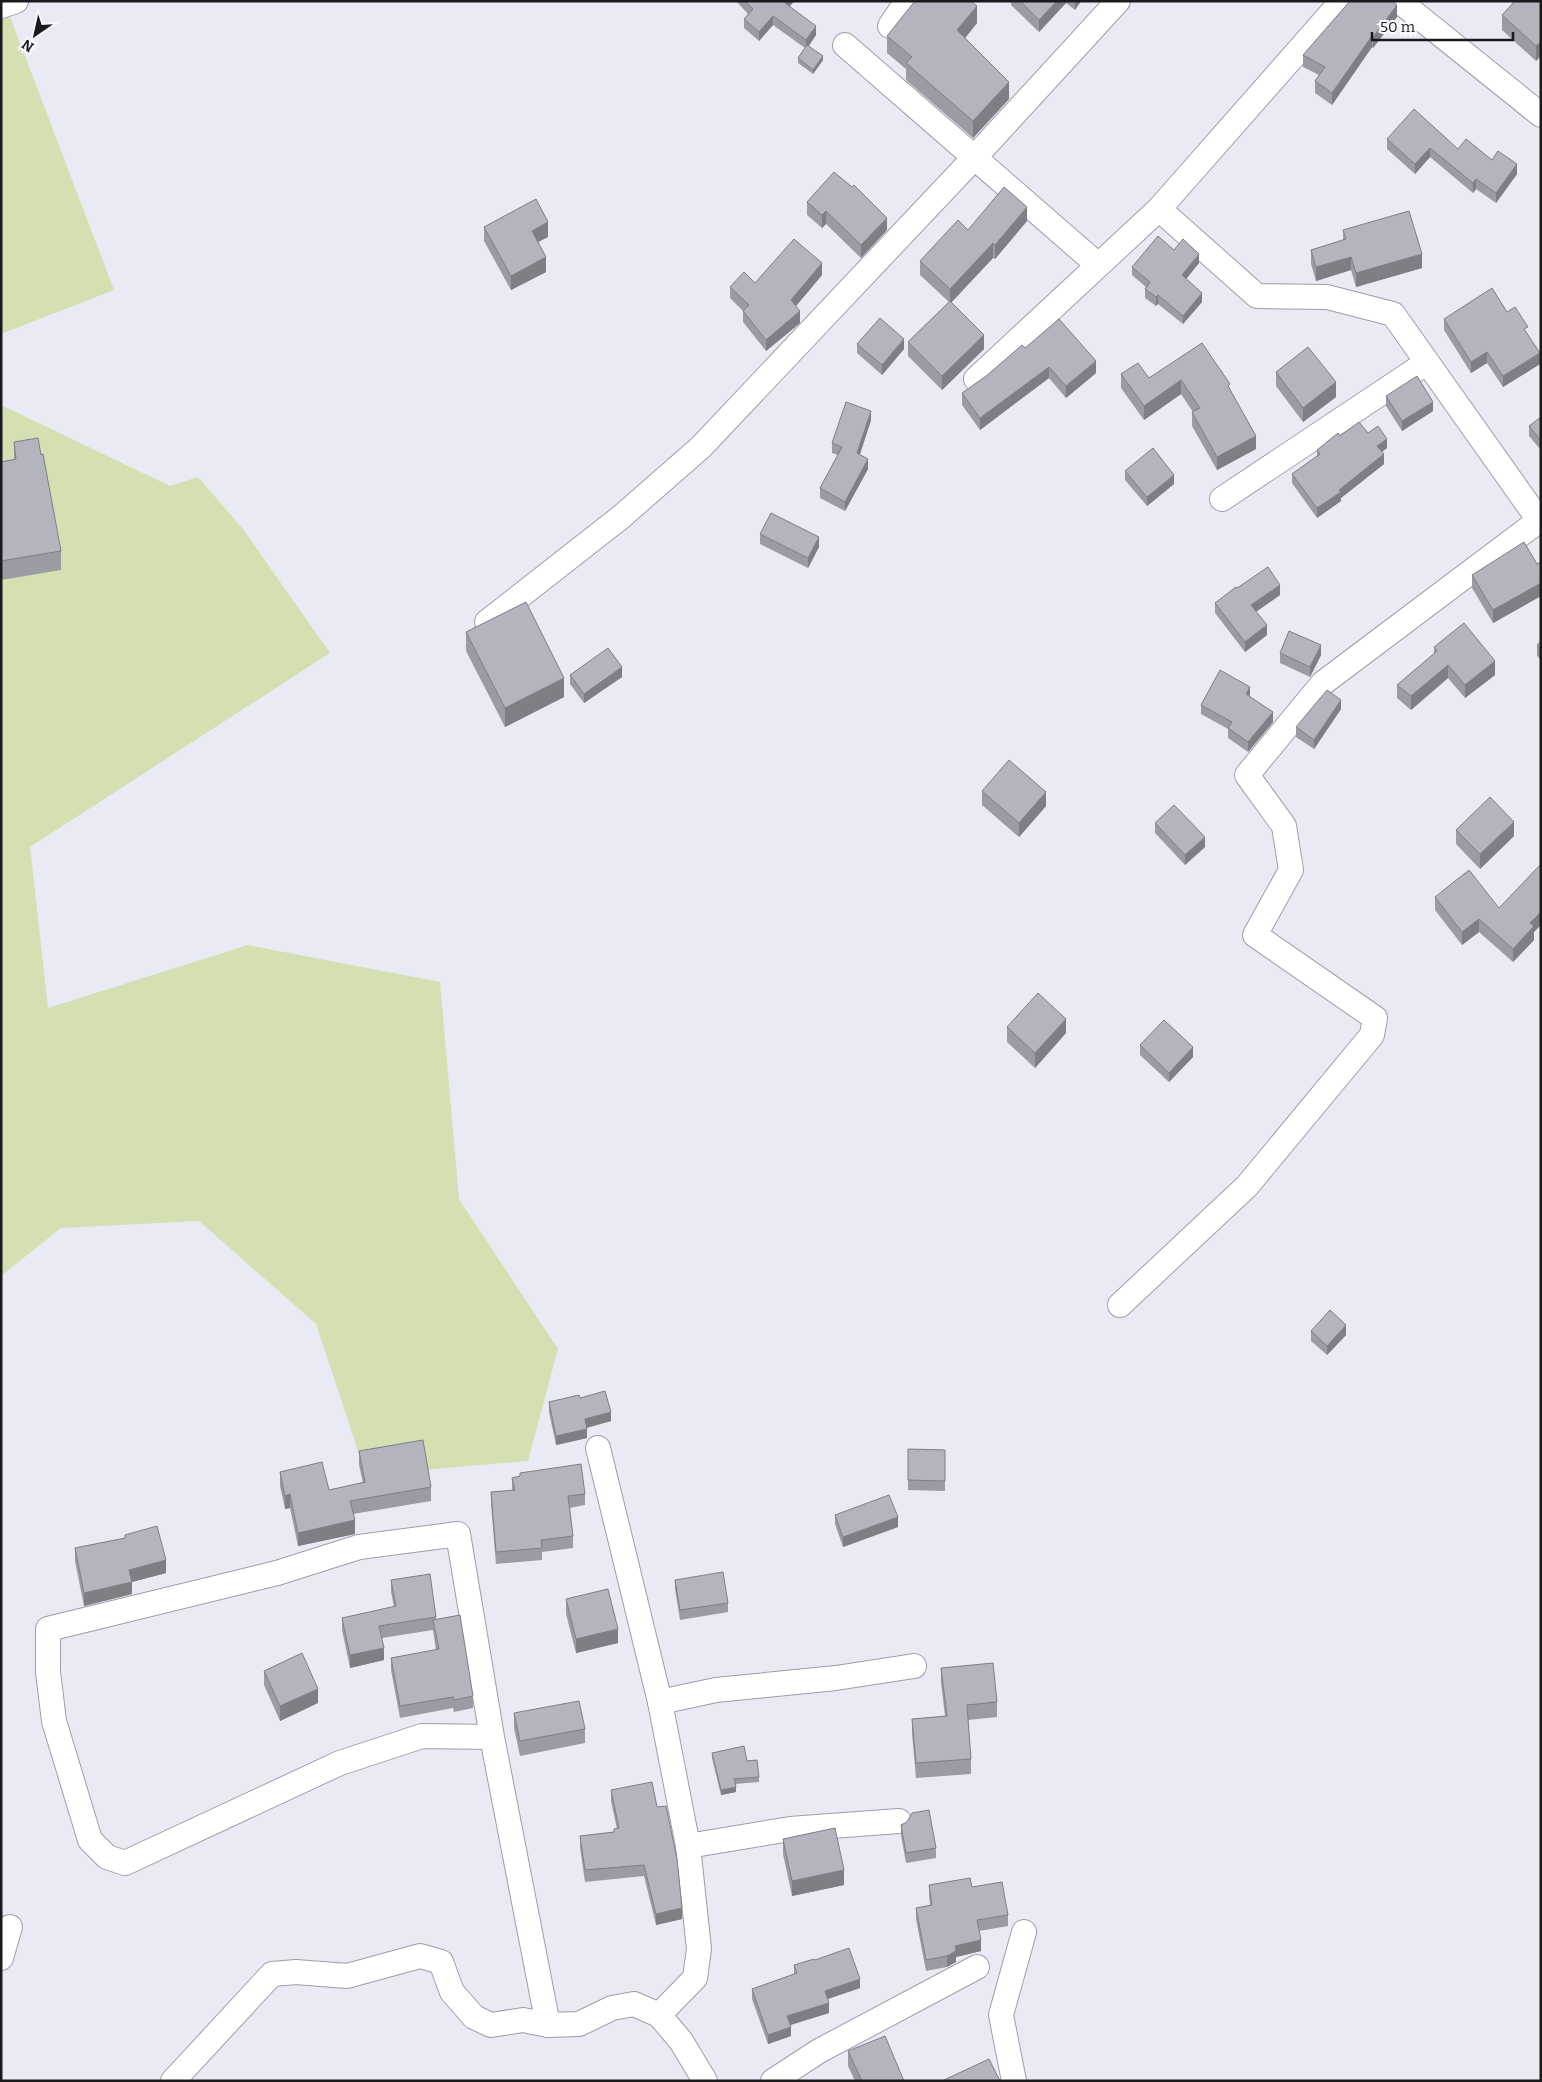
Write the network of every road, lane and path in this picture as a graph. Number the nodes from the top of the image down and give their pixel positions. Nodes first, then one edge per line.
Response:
1 (16, 1) edge
2 (907, 1) edge
3 (1118, 1) edge
4 (1342, 1) edge
5 (1399, 1) edge
6 (1, 6) edge
7 (890, 26) dead end
8 (845, 46) dead end
9 (1541, 115) edge
10 (974, 158) junction
11 (1159, 209) junction
12 (1098, 265) junction
13 (1426, 363) junction
14 (976, 379) dead end
15 (1222, 499) dead end
16 (1540, 521) edge
17 (487, 622) edge
18 (1120, 1305) dead end
19 (598, 1448) dead end
20 (914, 1666) dead end
21 (660, 1702) junction
22 (492, 1737) junction
23 (899, 1821) dead end
24 (688, 1846) junction
25 (10, 1927) dead end
26 (1024, 1932) dead end
27 (1, 1958) edge
28 (977, 1967) dead end
29 (659, 2015) junction
30 (548, 2025) junction
31 (173, 2081) edge
32 (705, 2081) edge
33 (773, 2081) edge
34 (1014, 2081) edge

1 - 6 street
2 - 7 street
3 - 10 street
4 - 11 street
5 - 9 street
8 - 10 street
10 - 12 street
10 - 17 street
11 - 12 street
11 - 13 street
12 - 14 street
13 - 15 street
13 - 16 street
16 - 18 street
19 - 21 street
20 - 21 street
21 - 24 street
22 - 22 street
22 - 30 street
23 - 24 street
24 - 29 street
25 - 27 street
26 - 34 street
28 - 33 street
29 - 30 street
29 - 32 street
30 - 31 street

